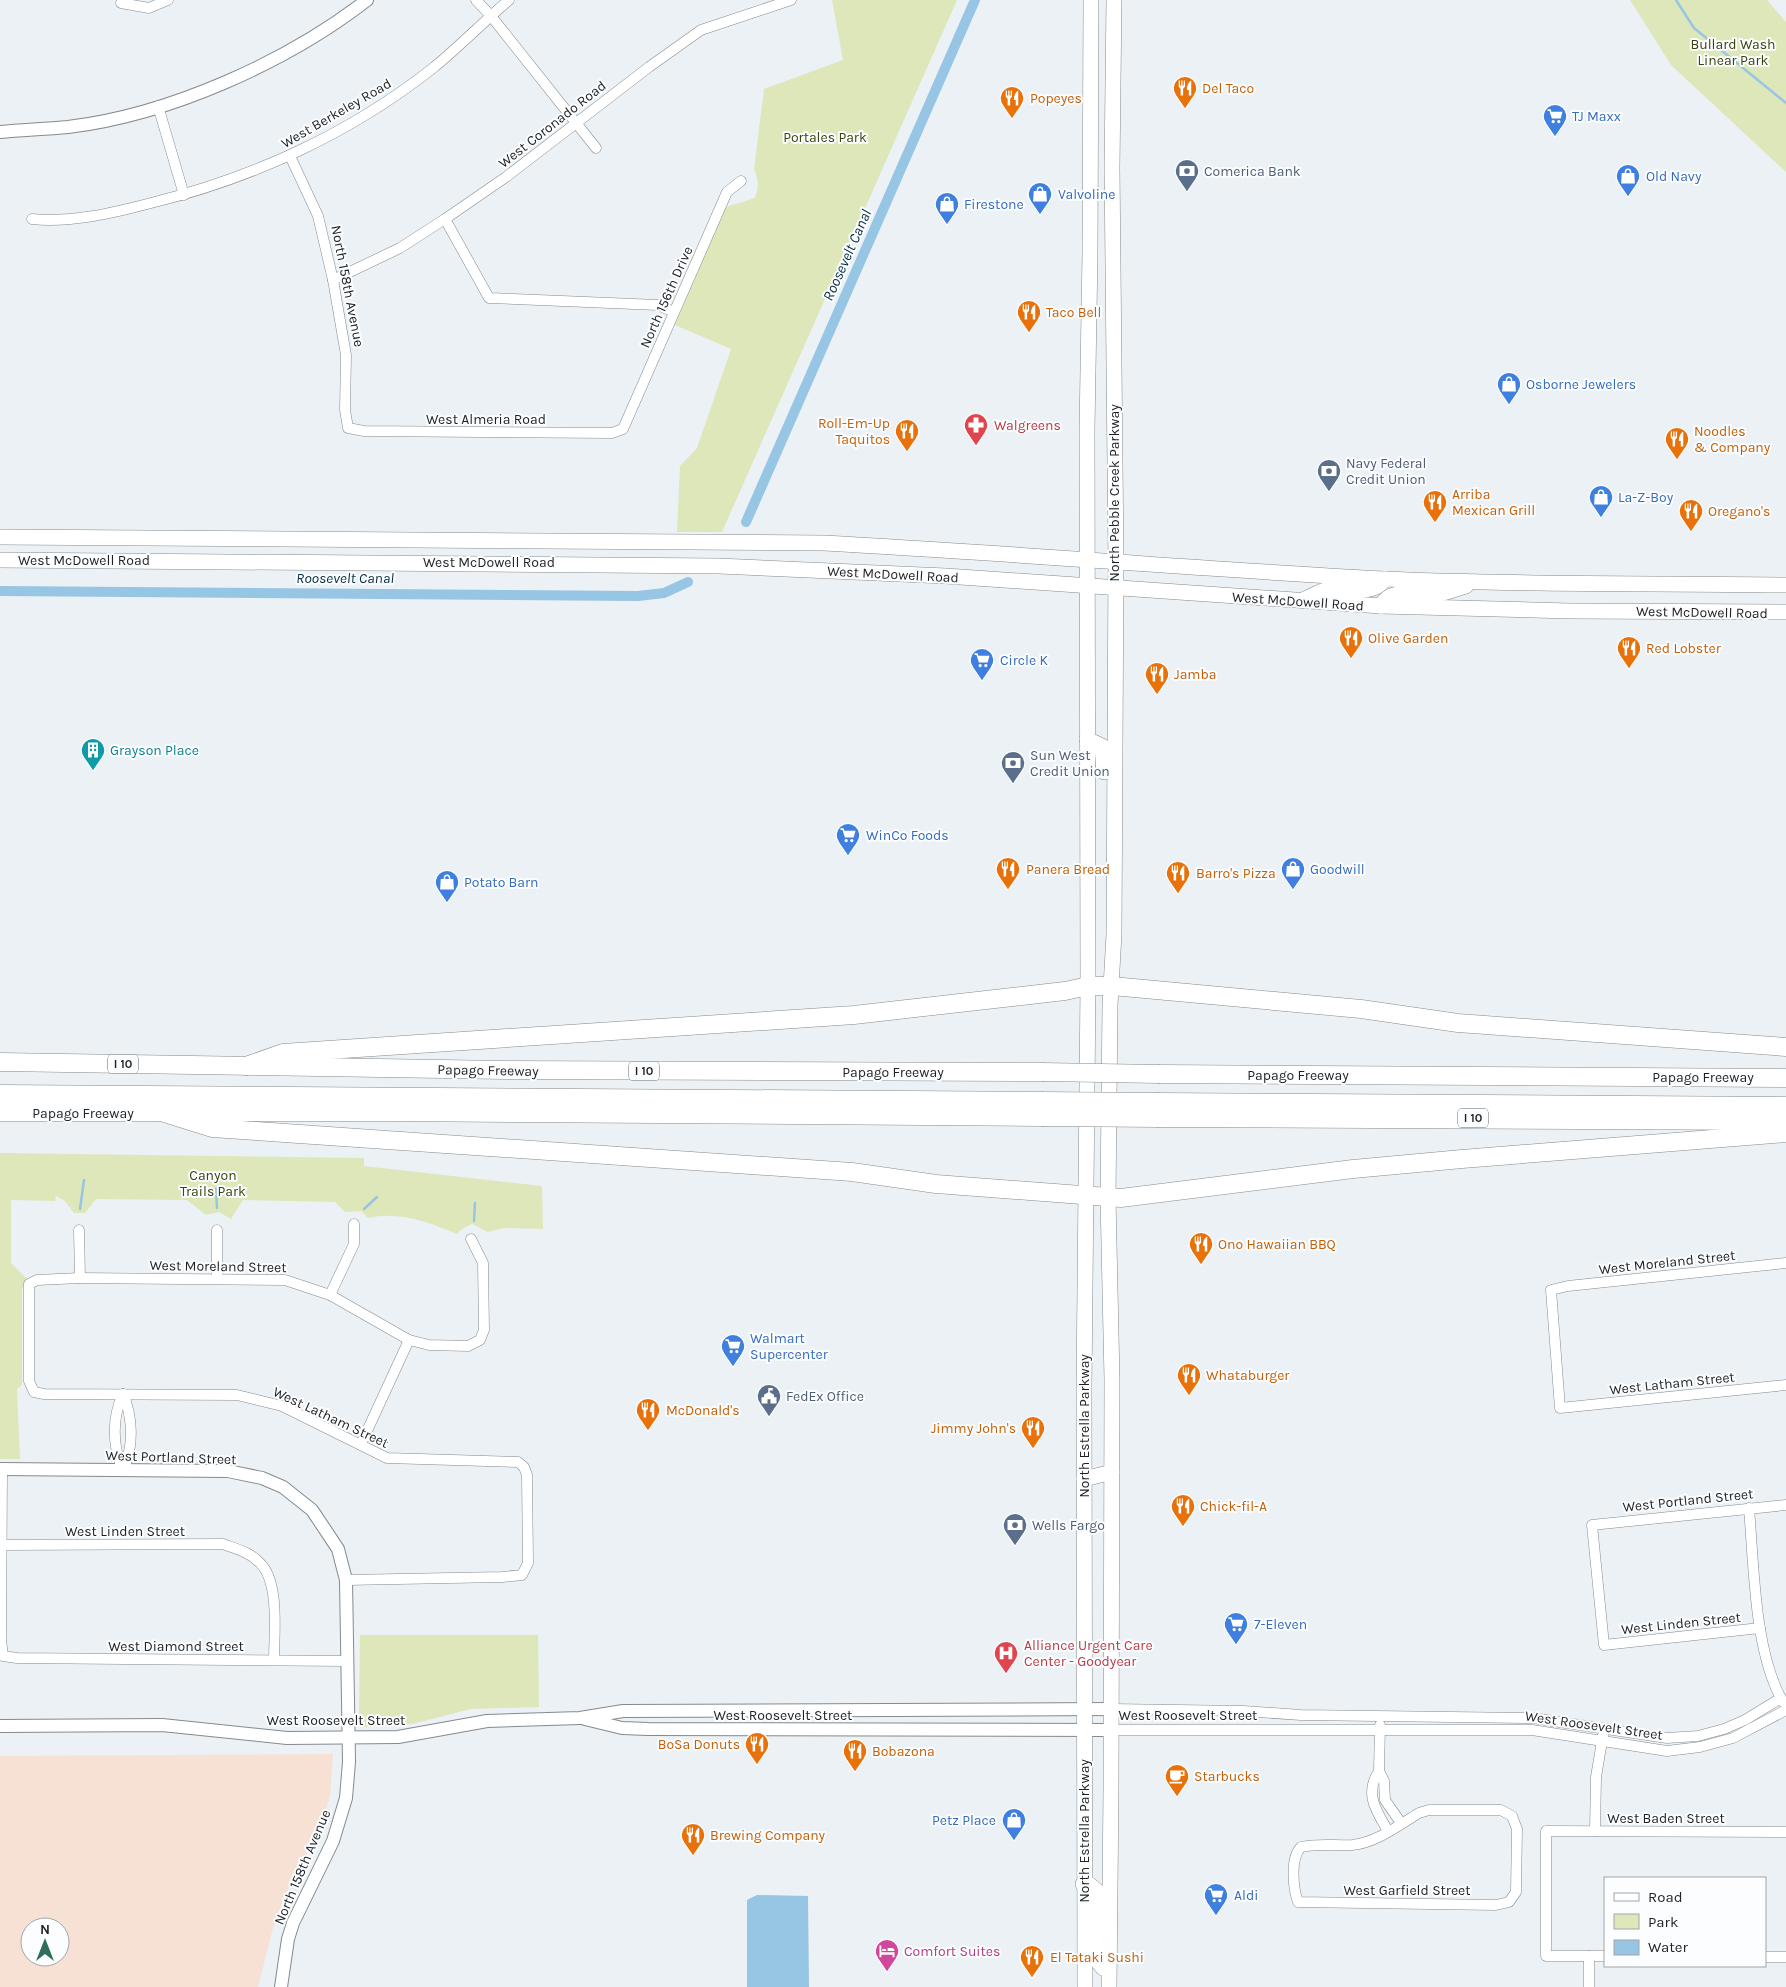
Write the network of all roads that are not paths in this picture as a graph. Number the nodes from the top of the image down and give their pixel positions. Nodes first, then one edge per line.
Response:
1 (168, 0) edge
2 (367, 0) edge
3 (476, 0) edge
4 (509, 0) edge
5 (791, 0) edge
6 (1090, 0) edge
7 (1114, 0) edge
8 (121, 4) dead end
9 (491, 16) junction
10 (158, 106) junction
11 (577, 123) junction
12 (0, 132) edge
13 (596, 148) dead end
14 (290, 156) junction
15 (741, 182) dead end
16 (184, 195) junction
17 (32, 219) dead end
18 (445, 220) junction
19 (333, 280) junction
20 (674, 312) junction
21 (348, 428) joint
22 (623, 429) joint
23 (0, 537) edge
24 (635, 540) junction
25 (824, 543) junction
26 (0, 560) edge
27 (1087, 560) junction
28 (1116, 561) junction
29 (529, 562) junction
30 (825, 570) junction
31 (1385, 579) junction
32 (1482, 582) junction
33 (1786, 585) edge
34 (1087, 586) junction
35 (1115, 588) junction
36 (1298, 601) junction
37 (1381, 606) junction
38 (1782, 611) edge
39 (1087, 739) junction
40 (1114, 786) junction
41 (1088, 986) junction
42 (1112, 986) junction
43 (1786, 1047) edge
44 (0, 1062) edge
45 (246, 1066) junction
46 (1786, 1078) edge
47 (0, 1094) edge
48 (1786, 1106) edge
49 (1042, 1109) junction
50 (1159, 1110) junction
51 (0, 1112) edge
52 (164, 1113) junction
53 (1786, 1121) edge
54 (1786, 1133) edge
55 (1088, 1196) junction
56 (1108, 1198) junction
57 (354, 1224) dead end
58 (79, 1230) dead end
59 (217, 1230) dead end
60 (471, 1239) dead end
61 (1786, 1263) edge
62 (80, 1278) junction
63 (217, 1279) junction
64 (330, 1295) junction
65 (409, 1340) junction
66 (1786, 1385) edge
67 (34, 1392) joint
68 (124, 1394) junction
69 (1560, 1408) joint
70 (361, 1444) junction
71 (1, 1470) edge
72 (123, 1470) junction
73 (1112, 1472) junction
74 (1084, 1479) junction
75 (1786, 1504) edge
76 (1749, 1508) junction
77 (2, 1545) junction
78 (346, 1580) junction
79 (1760, 1628) junction
80 (1604, 1645) joint
81 (274, 1660) junction
82 (348, 1661) junction
83 (1784, 1705) edge
84 (1083, 1708) junction
85 (1112, 1709) junction
86 (1380, 1717) junction
87 (580, 1718) junction
88 (0, 1726) edge
89 (1604, 1728) junction
90 (1111, 1730) junction
91 (1380, 1730) junction
92 (1083, 1731) junction
93 (349, 1738) junction
94 (1602, 1741) junction
95 (1379, 1771) junction
96 (1386, 1802) junction
97 (1375, 1807) junction
98 (1401, 1824) junction
99 (1388, 1831) junction
100 (1595, 1831) junction
101 (1786, 1832) edge
102 (1083, 1884) junction
103 (1589, 1956) junction
104 (1604, 1956) edge
105 (1766, 1957) edge
106 (1786, 1957) edge
107 (1109, 1981) edge
108 (281, 1987) edge
109 (1085, 1987) edge
110 (1589, 1987) edge

1 - 8 street
2 - 10 street
3 - 9 street
4 - 9 street, West Berkeley Road
5 - 11 street, West Coronado Road
6 - 27 main road, North Pebble Creek Parkway
7 - 28 main road, North Pebble Creek Parkway
9 - 11 street
9 - 14 street, West Berkeley Road
10 - 12 street
10 - 16 street
11 - 13 street
11 - 18 street, West Coronado Road
14 - 16 street, West Berkeley Road
14 - 19 street, North 158th Avenue
15 - 20 street, North 156th Drive
16 - 17 street, West Berkeley Road
18 - 19 street, West Coronado Road
18 - 20 street
19 - 21 street, North 158th Avenue
20 - 22 street, North 156th Drive
21 - 22 street, West Almeria Road
23 - 24 main road, West McDowell Road
24 - 25 main road, West McDowell Road
24 - 29 main road
25 - 27 main road, West McDowell Road
25 - 30 main road
26 - 29 main road, West McDowell Road
27 - 28 main road, West McDowell Road
27 - 34 main road, North Pebble Creek Parkway
28 - 31 main road, West McDowell Road
28 - 35 main road, North Pebble Creek Parkway
29 - 30 main road, West McDowell Road
30 - 34 main road, West McDowell Road
31 - 32 main road, West McDowell Road
31 - 36 main road
32 - 33 main road, West McDowell Road
32 - 37 main road
34 - 35 main road, West McDowell Road
34 - 39 main road, North Pebble Creek Parkway
35 - 36 main road, West McDowell Road
35 - 40 main road, North Pebble Creek Parkway
36 - 37 main road, West McDowell Road
37 - 38 main road, West McDowell Road
39 - 40 main road
39 - 41 main road, North Pebble Creek Parkway
40 - 42 main road, North Pebble Creek Parkway
41 - 42 highway
41 - 45 highway
41 - 55 main road, North Estrella Parkway
42 - 43 highway
42 - 56 main road, North Estrella Parkway
44 - 45 highway, Papago Freeway / I 10
45 - 46 highway, Papago Freeway / I 10, bridge
47 - 49 highway
48 - 50 highway
49 - 50 highway, Papago Freeway / I 10, bridge
49 - 52 highway, Papago Freeway / I 10
50 - 53 highway, Papago Freeway / I 10
51 - 52 highway, Papago Freeway / I 10
52 - 55 highway
54 - 56 highway
55 - 56 highway
55 - 74 main road, North Estrella Parkway
56 - 73 main road, North Estrella Parkway
57 - 64 street
58 - 62 street
59 - 63 street
60 - 65 street, West Moreland Street
61 - 69 street, West Moreland Street
62 - 63 street, West Moreland Street
62 - 67 street, West Moreland Street
63 - 64 street, West Moreland Street
64 - 65 street, West Moreland Street
65 - 70 street
66 - 69 street, West Latham Street
67 - 68 street, West Latham Street
68 - 70 street, West Latham Street
68 - 72 street
70 - 78 street, West Latham Street
71 - 72 street, West Portland Street
71 - 77 street
72 - 78 street, West Portland Street
73 - 74 main road
73 - 85 main road, North Estrella Parkway
74 - 84 main road, North Estrella Parkway
75 - 76 street, West Portland Street
76 - 79 street
76 - 80 street, West Portland Street
77 - 81 street, West Linden Street
77 - 81 street, West Diamond Street
78 - 82 street, North 158th Avenue
79 - 80 street, West Linden Street
79 - 83 street
81 - 82 street, West Diamond Street
82 - 93 street, North 158th Avenue
83 - 89 street, West Roosevelt Street
83 - 94 street, West Roosevelt Street
84 - 85 street, West Roosevelt Street
84 - 87 street, West Roosevelt Street
84 - 92 main road, North Estrella Parkway
85 - 86 street, West Roosevelt Street
85 - 90 main road, North Estrella Parkway
86 - 89 street, West Roosevelt Street
86 - 91 street
87 - 92 street, West Roosevelt Street
87 - 93 street, West Roosevelt Street
88 - 93 street, West Roosevelt Street
89 - 94 street
90 - 91 street, West Roosevelt Street
90 - 92 street, West Roosevelt Street
90 - 107 main road, North Estrella Parkway
91 - 94 street, West Roosevelt Street
91 - 95 street
92 - 102 main road, North Estrella Parkway
93 - 108 street, North 158th Avenue
94 - 100 street
95 - 96 street
95 - 97 street
96 - 97 street
96 - 98 street
97 - 99 street
98 - 99 street
98 - 99 street, West Garfield Street
100 - 101 street, West Baden Street
100 - 103 street, West Baden Street
102 - 107 main road
102 - 109 main road, North Estrella Parkway
103 - 104 street
103 - 110 street
105 - 106 street

